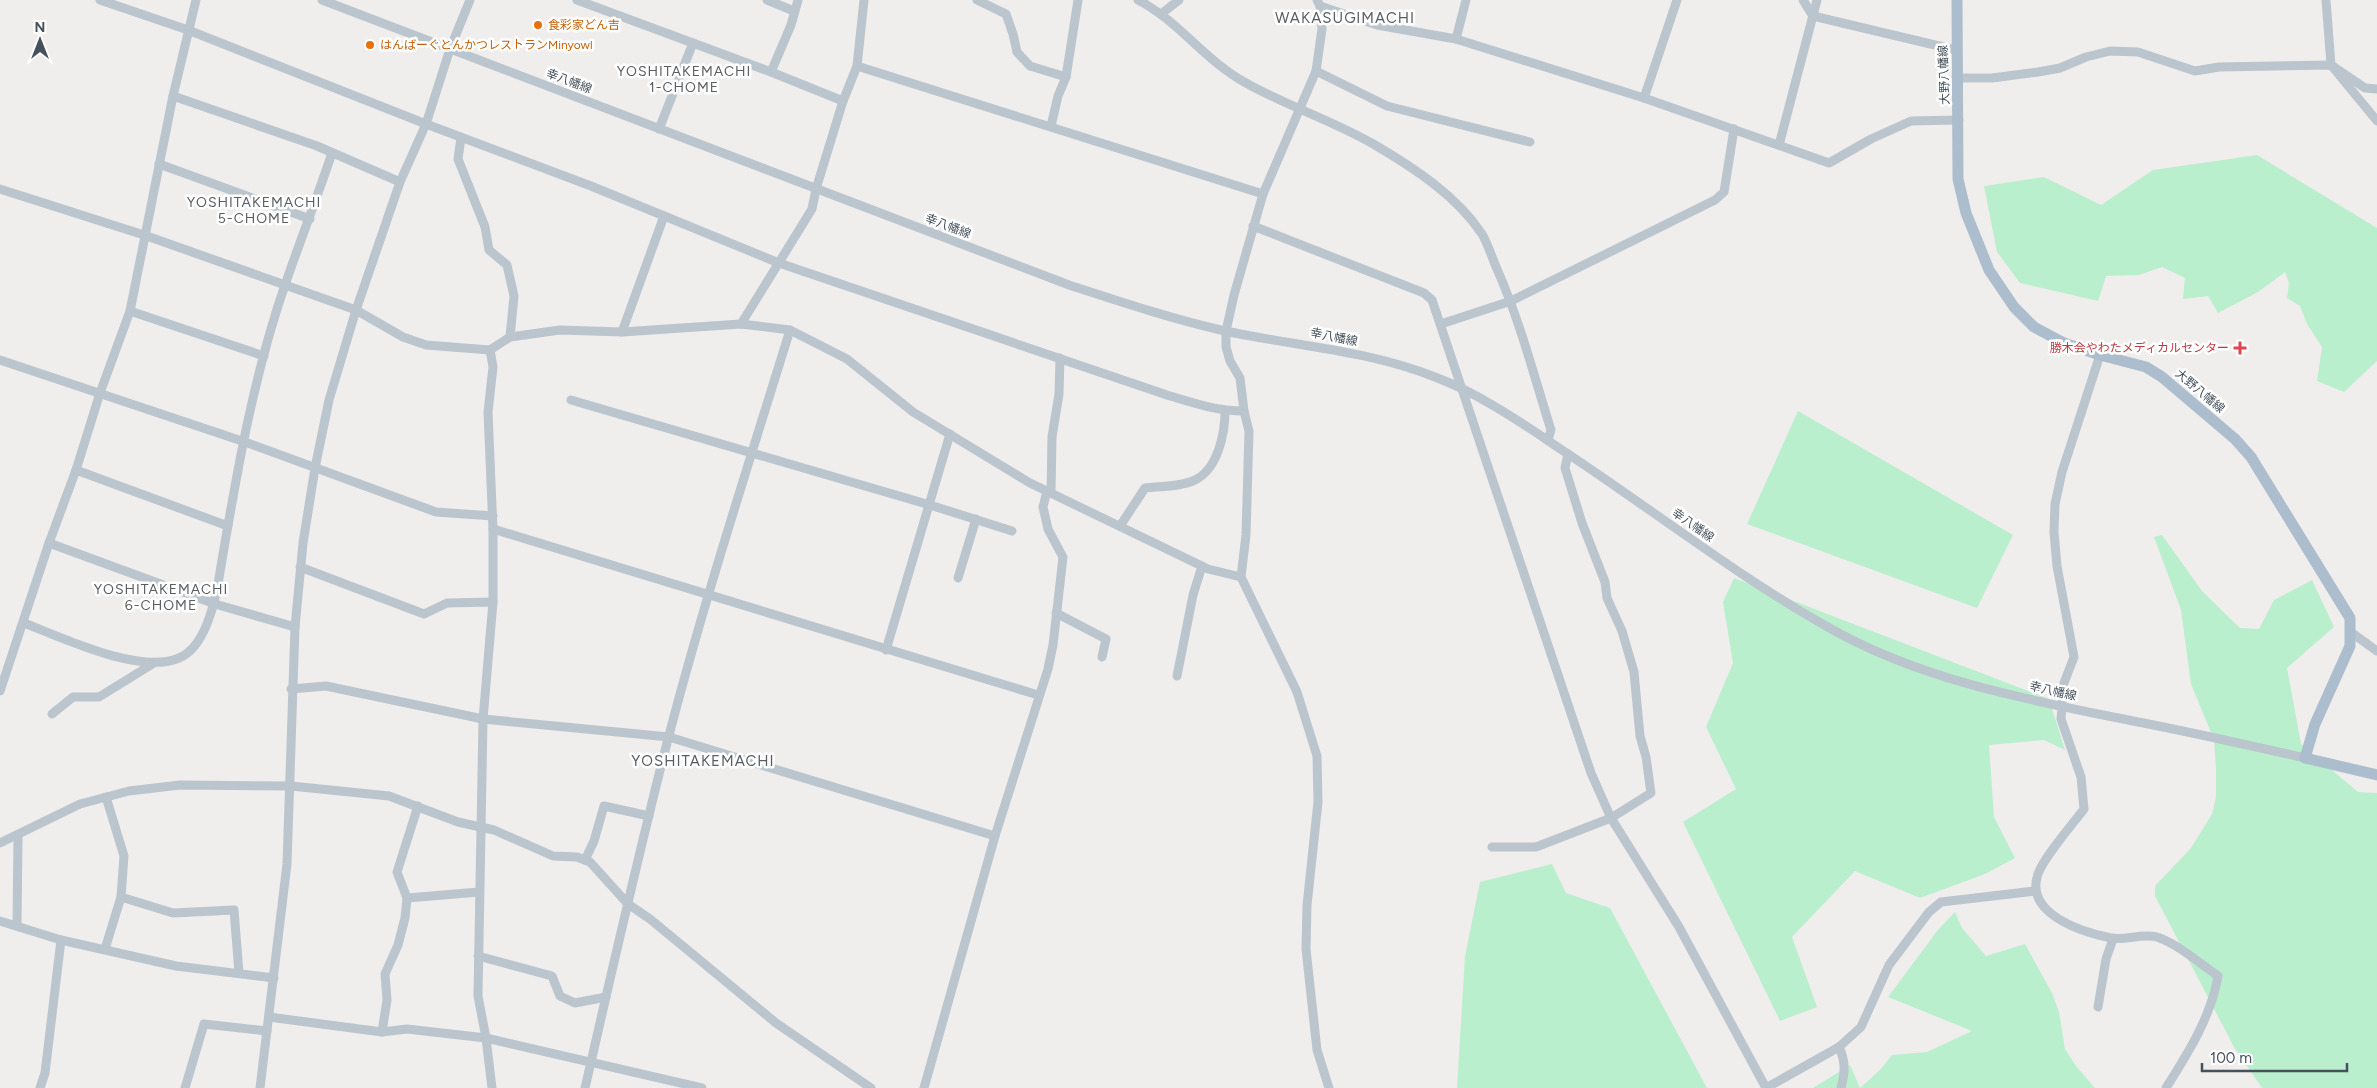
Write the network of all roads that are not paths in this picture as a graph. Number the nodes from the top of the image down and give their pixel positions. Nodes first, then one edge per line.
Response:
1 (100, 0) edge
2 (196, 0) edge
3 (322, 0) edge
4 (470, 0) edge
5 (577, 0) edge
6 (767, 0) edge
7 (798, 0) edge
8 (864, 0) edge
9 (977, 0) edge
10 (1078, 0) edge
11 (1138, 0) edge
12 (1179, 0) edge
13 (1466, 0) edge
14 (1677, 0) edge
15 (1803, 0) edge
16 (1817, 0) edge
17 (1956, 0) edge
18 (2326, 0) edge
19 (1318, 3) edge
20 (794, 11) junction
21 (1161, 14) junction
22 (1812, 16) junction
23 (188, 30) junction
24 (1456, 39) junction
25 (693, 43) junction
26 (450, 49) junction
27 (1956, 50) junction
28 (2330, 65) junction
29 (857, 66) junction
30 (1316, 71) junction
31 (771, 72) junction
32 (1066, 77) junction
33 (1956, 78) junction
34 (2377, 90) edge
35 (173, 96) junction
36 (1644, 98) junction
37 (843, 101) junction
38 (1299, 108) junction
39 (1959, 120) junction
40 (2377, 121) edge
41 (426, 124) junction
42 (1051, 126) junction
43 (659, 129) junction
44 (1734, 129) junction
45 (462, 138) junction
46 (1530, 142) dead end
47 (1779, 145) junction
48 (332, 153) junction
49 (160, 164) junction
50 (400, 182) junction
51 (0, 189) edge
52 (816, 189) junction
53 (1263, 194) junction
54 (664, 216) junction
55 (310, 219) junction
56 (1253, 226) junction
57 (144, 235) junction
58 (779, 263) junction
59 (284, 286) junction
60 (1511, 301) junction
61 (356, 310) junction
62 (130, 311) junction
63 (741, 324) junction
64 (1441, 324) junction
65 (790, 330) junction
66 (1226, 331) junction
67 (622, 332) junction
68 (510, 337) junction
69 (490, 350) junction
70 (2100, 355) junction
71 (264, 356) junction
72 (1060, 358) junction
73 (0, 360) edge
74 (1462, 389) junction
75 (100, 393) junction
76 (571, 400) dead end
77 (1226, 411) junction
78 (1244, 411) junction
79 (950, 434) junction
80 (1548, 440) junction
81 (245, 442) junction
82 (752, 454) junction
83 (1568, 454) junction
84 (315, 468) junction
85 (76, 470) junction
86 (1049, 492) junction
87 (930, 505) junction
88 (493, 516) junction
89 (976, 519) junction
90 (228, 526) junction
91 (1120, 526) junction
92 (494, 529) junction
93 (1012, 531) dead end
94 (49, 543) junction
95 (1202, 566) junction
96 (300, 568) junction
97 (958, 578) dead end
98 (1241, 578) junction
99 (709, 594) junction
100 (493, 602) junction
101 (215, 604) junction
102 (1056, 613) junction
103 (24, 623) junction
104 (295, 627) junction
105 (2352, 633) junction
106 (886, 650) junction
107 (2377, 651) edge
108 (1102, 656) dead end
109 (154, 663) junction
110 (1177, 676) dead end
111 (291, 689) junction
112 (0, 691) edge
113 (1038, 695) junction
114 (2060, 706) junction
115 (52, 714) dead end
116 (483, 719) junction
117 (669, 737) junction
118 (2305, 758) junction
119 (2377, 775) edge
120 (291, 786) junction
121 (106, 797) junction
122 (418, 806) junction
123 (649, 816) junction
124 (1612, 818) junction
125 (480, 826) junction
126 (18, 835) junction
127 (995, 836) junction
128 (0, 843) edge
129 (1492, 847) dead end
130 (585, 860) junction
131 (2035, 891) junction
132 (479, 892) junction
133 (121, 897) junction
134 (407, 898) junction
135 (628, 904) junction
136 (0, 921) edge
137 (17, 925) junction
138 (2113, 939) junction
139 (61, 940) junction
140 (105, 949) junction
141 (478, 956) junction
142 (239, 973) junction
143 (274, 978) junction
144 (606, 997) junction
145 (2098, 1006) dead end
146 (269, 1017) junction
147 (267, 1031) junction
148 (382, 1032) junction
149 (486, 1038) junction
150 (1839, 1047) junction
151 (591, 1063) junction
152 (40, 1088) edge
153 (185, 1088) edge
154 (260, 1088) edge
155 (492, 1088) edge
156 (585, 1088) edge
157 (702, 1088) edge
158 (871, 1088) edge
159 (924, 1088) edge
160 (1329, 1088) edge
161 (1841, 1088) edge
162 (2166, 1088) edge

1 - 23 street
2 - 23 street
3 - 26 street, 幸八幡線
4 - 26 street
5 - 25 street
6 - 20 street
7 - 20 street
8 - 29 street
9 - 32 street
10 - 32 street
11 - 21 street
12 - 21 street
13 - 24 street
14 - 36 street
15 - 22 street
16 - 22 street
17 - 27 main road, 大野八幡線
18 - 28 street
19 - 24 street
19 - 30 street
20 - 31 street
21 - 38 street
22 - 27 street
22 - 47 street
23 - 35 street
23 - 41 street
24 - 36 street
25 - 31 street
25 - 43 street
26 - 41 street
26 - 43 street, 幸八幡線
27 - 33 main road, 大野八幡線
28 - 33 street
28 - 34 street
28 - 40 street
29 - 37 street
29 - 42 street
30 - 38 street
30 - 46 street
31 - 37 street
32 - 42 street
33 - 39 main road, 大野八幡線
35 - 48 street
35 - 49 street
36 - 44 street
37 - 52 street
38 - 53 street
38 - 60 street
39 - 47 street
39 - 70 main road, 大野八幡線
41 - 45 street
41 - 50 street
42 - 53 street
43 - 52 street, 幸八幡線
44 - 47 street
44 - 60 street
45 - 54 street
45 - 68 street
48 - 50 street
48 - 55 street
49 - 55 street
49 - 57 street
50 - 61 street
51 - 57 street
52 - 58 street
52 - 66 street, 幸八幡線
53 - 56 street
54 - 58 street
54 - 67 street
55 - 59 street
56 - 64 street
56 - 66 street
57 - 59 street
57 - 62 street
58 - 63 street
58 - 72 street
59 - 61 street
59 - 71 street
60 - 64 street
60 - 80 street
61 - 69 street
61 - 84 street
62 - 71 street
62 - 75 street
63 - 65 street
63 - 67 street
64 - 74 street
65 - 79 street
65 - 82 street
66 - 74 street, 幸八幡線
66 - 78 street
67 - 68 street
68 - 69 street
69 - 88 street
70 - 105 main road, 大野八幡線
70 - 114 street
71 - 81 street
72 - 77 street
72 - 86 street
73 - 75 street
74 - 80 street, 幸八幡線
74 - 124 street
75 - 81 street
75 - 85 street
76 - 82 street
77 - 78 street
77 - 91 street
78 - 98 street
79 - 86 street
79 - 87 street
80 - 83 street, 幸八幡線
81 - 84 street
81 - 90 street
82 - 87 street
82 - 99 street
83 - 114 street, 幸八幡線
83 - 124 street
84 - 88 street
84 - 96 street
85 - 90 street
85 - 94 street
86 - 91 street
86 - 102 street
87 - 89 street
87 - 106 street
88 - 92 street
89 - 93 street
89 - 97 street
90 - 101 street
91 - 95 street
92 - 99 street
92 - 100 street
94 - 101 street
94 - 103 street
95 - 98 street
95 - 110 street
96 - 100 street
96 - 104 street
98 - 160 street
99 - 106 street
99 - 117 street
100 - 116 street
101 - 104 street
101 - 109 street
102 - 108 street
102 - 113 street
103 - 109 street
103 - 112 street
104 - 111 street
105 - 107 street
105 - 118 main road
106 - 113 street
109 - 115 street
111 - 116 street
111 - 120 street
113 - 127 street
114 - 118 street, 幸八幡線
114 - 131 street
116 - 117 street
116 - 125 street
117 - 123 street
117 - 127 street
118 - 119 main road
120 - 121 street
120 - 122 street
120 - 143 street
121 - 126 street
121 - 133 street
122 - 125 street
122 - 134 street
123 - 130 street
123 - 135 street
124 - 129 street
124 - 150 street
125 - 130 street
125 - 132 street
126 - 128 street
126 - 137 street
127 - 159 street
130 - 135 street
131 - 138 street
131 - 150 street
132 - 134 street
132 - 141 street
133 - 140 street
133 - 142 street
134 - 148 street
135 - 144 street
135 - 158 street
136 - 137 street
137 - 139 street
138 - 145 street
138 - 162 street
139 - 140 street
139 - 152 street
140 - 142 street
141 - 144 street
141 - 149 street
142 - 143 street
143 - 146 street
144 - 151 street
146 - 147 street
146 - 148 street
147 - 153 street
147 - 154 street
148 - 149 street
149 - 151 street
149 - 155 street
150 - 161 street
151 - 156 street
151 - 157 street

